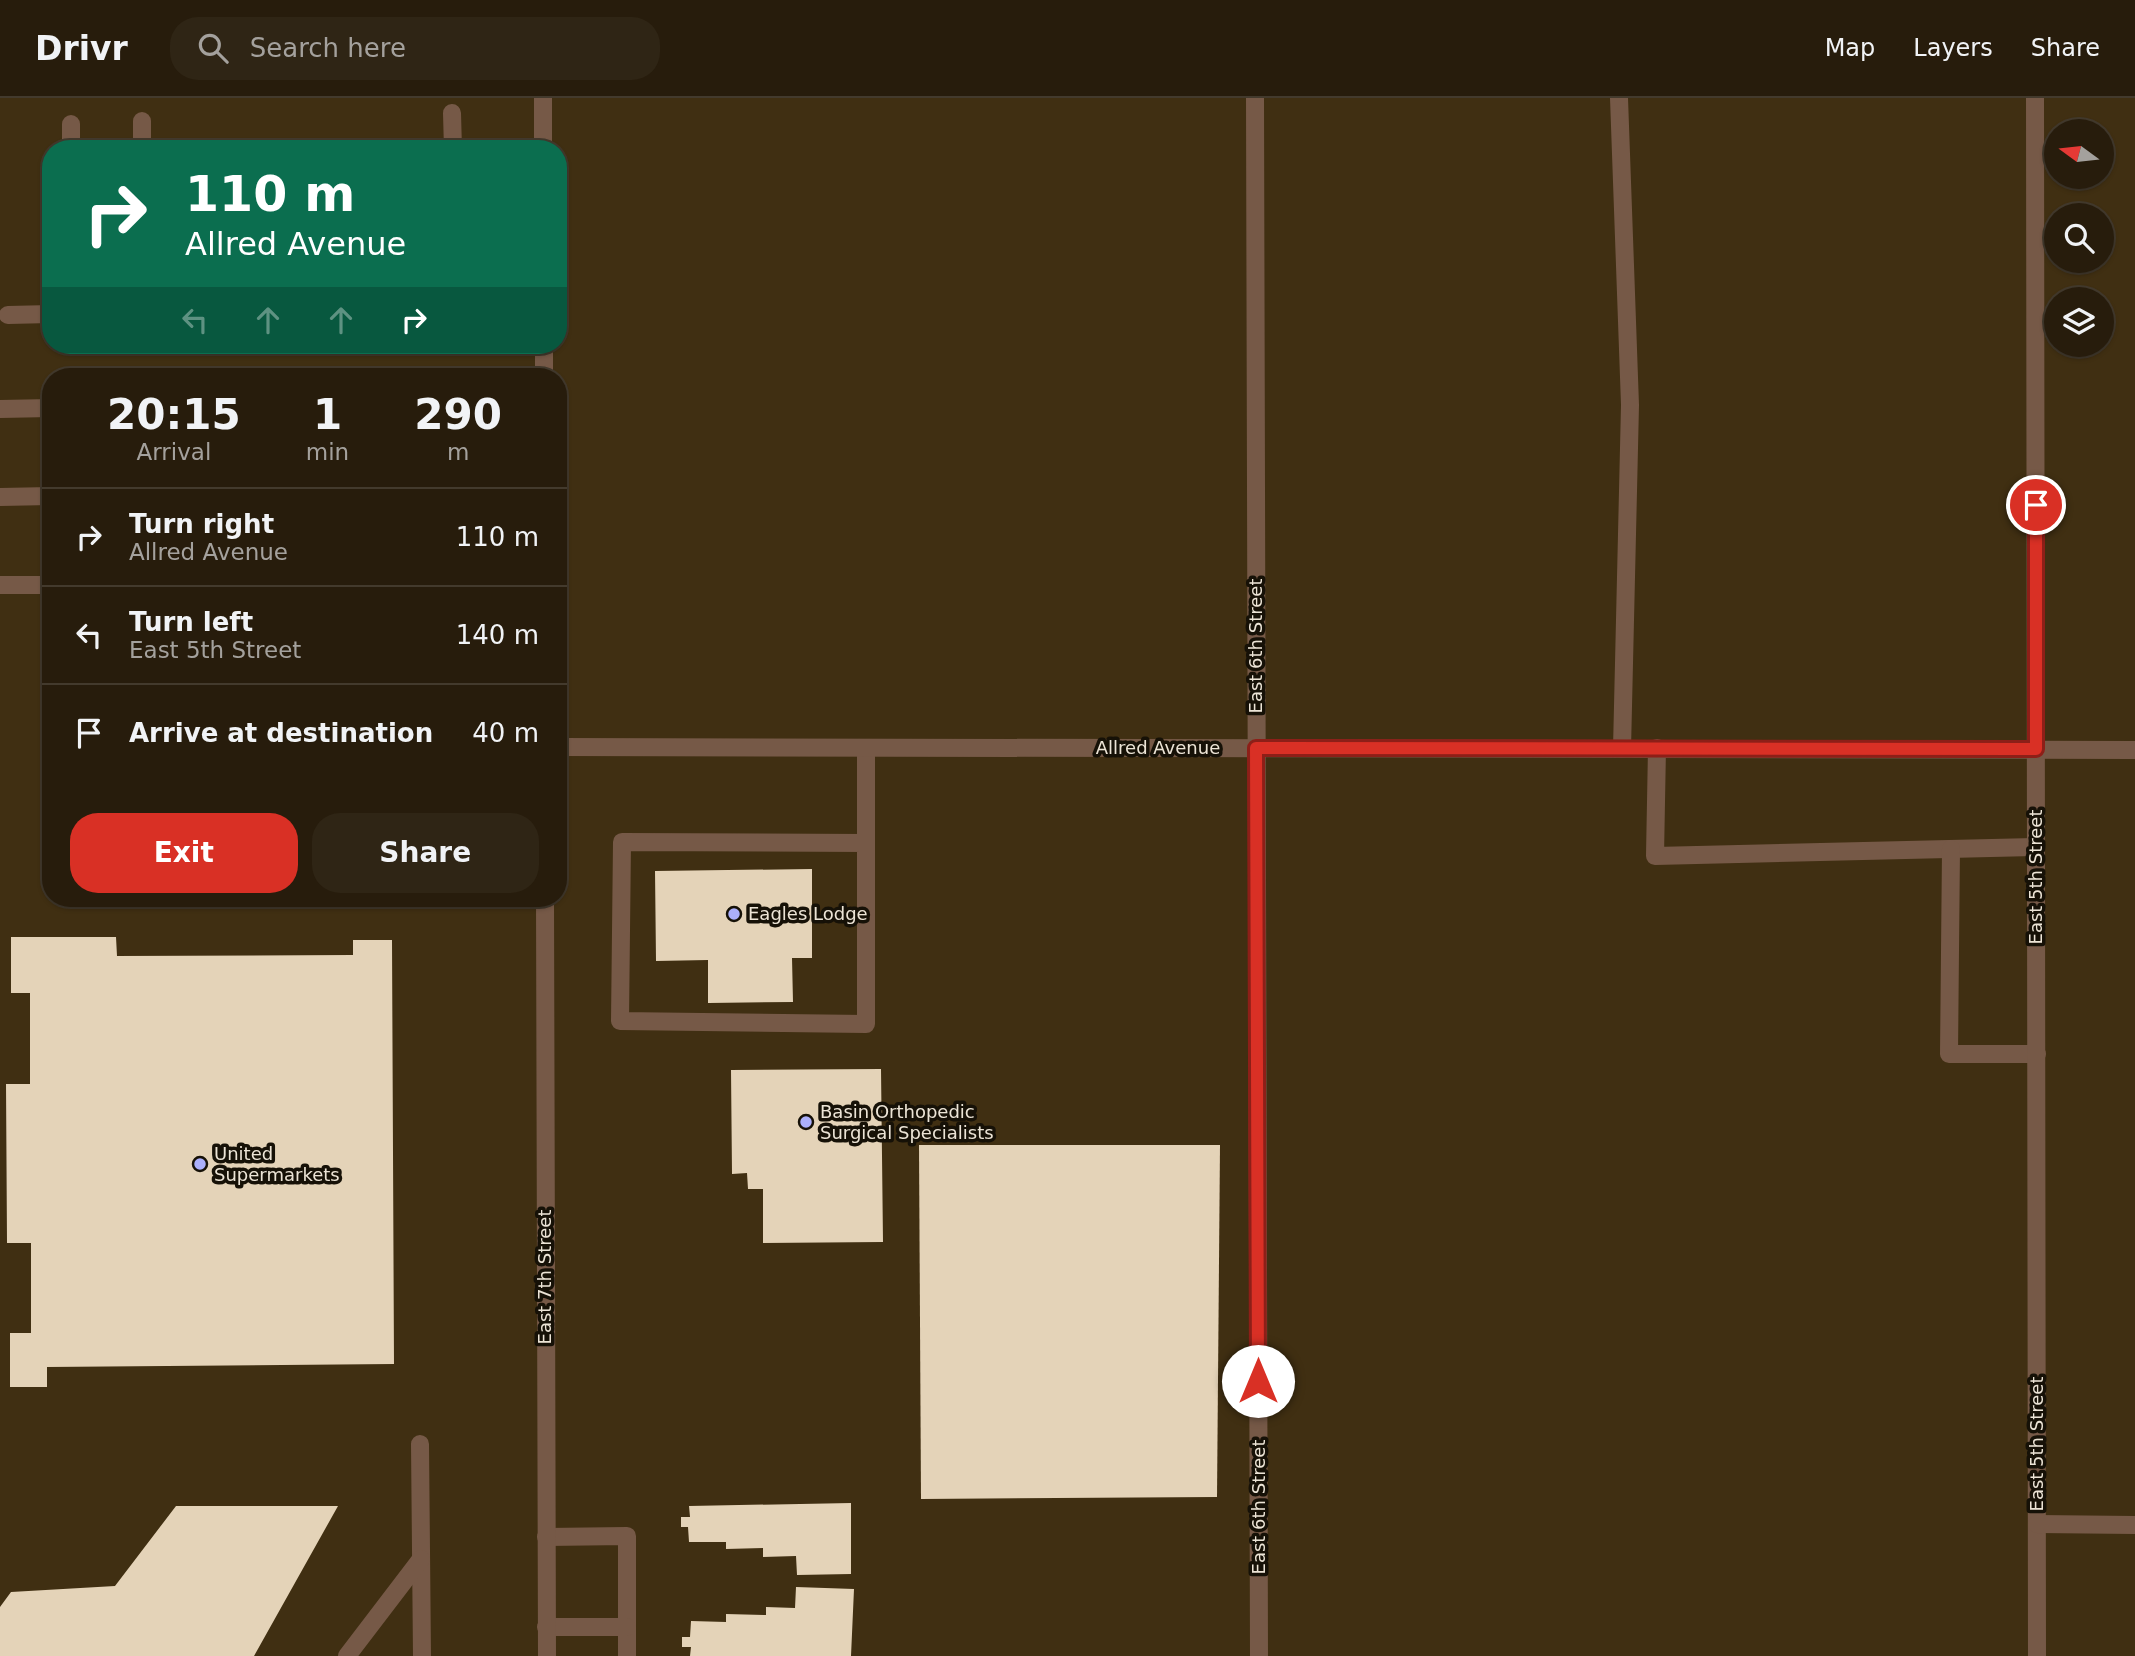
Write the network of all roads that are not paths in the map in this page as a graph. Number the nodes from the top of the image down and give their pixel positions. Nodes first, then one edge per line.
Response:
1 (543, 98) edge
2 (1255, 98) edge
3 (1619, 98) edge
4 (2035, 98) edge
5 (452, 113) dead end
6 (142, 121) dead end
7 (71, 124) dead end
8 (71, 140) edge
9 (142, 140) edge
10 (453, 140) edge
11 (543, 140) edge
12 (42, 314) edge
13 (8, 315) dead end
14 (42, 408) edge
15 (0, 409) edge
16 (42, 496) edge
17 (0, 497) edge
18 (42, 584) edge
19 (0, 585) edge
20 (567, 747) edge
21 (866, 748) junction
22 (1256, 748) junction
23 (1657, 748) junction
24 (1622, 749) junction
25 (2036, 749) junction
26 (2135, 750) edge
27 (866, 843) junction
28 (2036, 847) junction
29 (1951, 849) junction
30 (544, 907) edge
31 (2037, 1054) junction
32 (420, 1444) dead end
33 (2037, 1524) junction
34 (2135, 1525) edge
35 (546, 1537) junction
36 (421, 1559) junction
37 (626, 1627) junction
38 (546, 1628) junction
39 (347, 1656) edge
40 (422, 1656) edge
41 (547, 1656) edge
42 (627, 1656) edge
43 (1259, 1656) edge
44 (2037, 1656) edge

1 - 11 street
2 - 22 street, East 6th Street
3 - 24 street
4 - 25 street, East 5th Street
5 - 10 street
6 - 9 street
7 - 8 street
12 - 13 street
14 - 15 street
16 - 17 street
18 - 19 street
20 - 21 street, Allred Avenue
21 - 22 street, Allred Avenue
21 - 27 street
22 - 24 street, Allred Avenue
22 - 43 street, East 6th Street
23 - 24 street, Allred Avenue
23 - 25 street, Allred Avenue
23 - 29 street
25 - 26 street, Allred Avenue
25 - 28 street, East 5th Street
27 - 27 street
28 - 29 street
28 - 31 street, East 5th Street
29 - 31 street
30 - 35 street, East 7th Street
31 - 33 street, East 5th Street
32 - 36 street
33 - 34 street
33 - 44 street, East 5th Street
35 - 37 street
35 - 38 street, East 7th Street
36 - 39 street
36 - 40 street
37 - 38 street
37 - 42 street
38 - 41 street, East 7th Street

